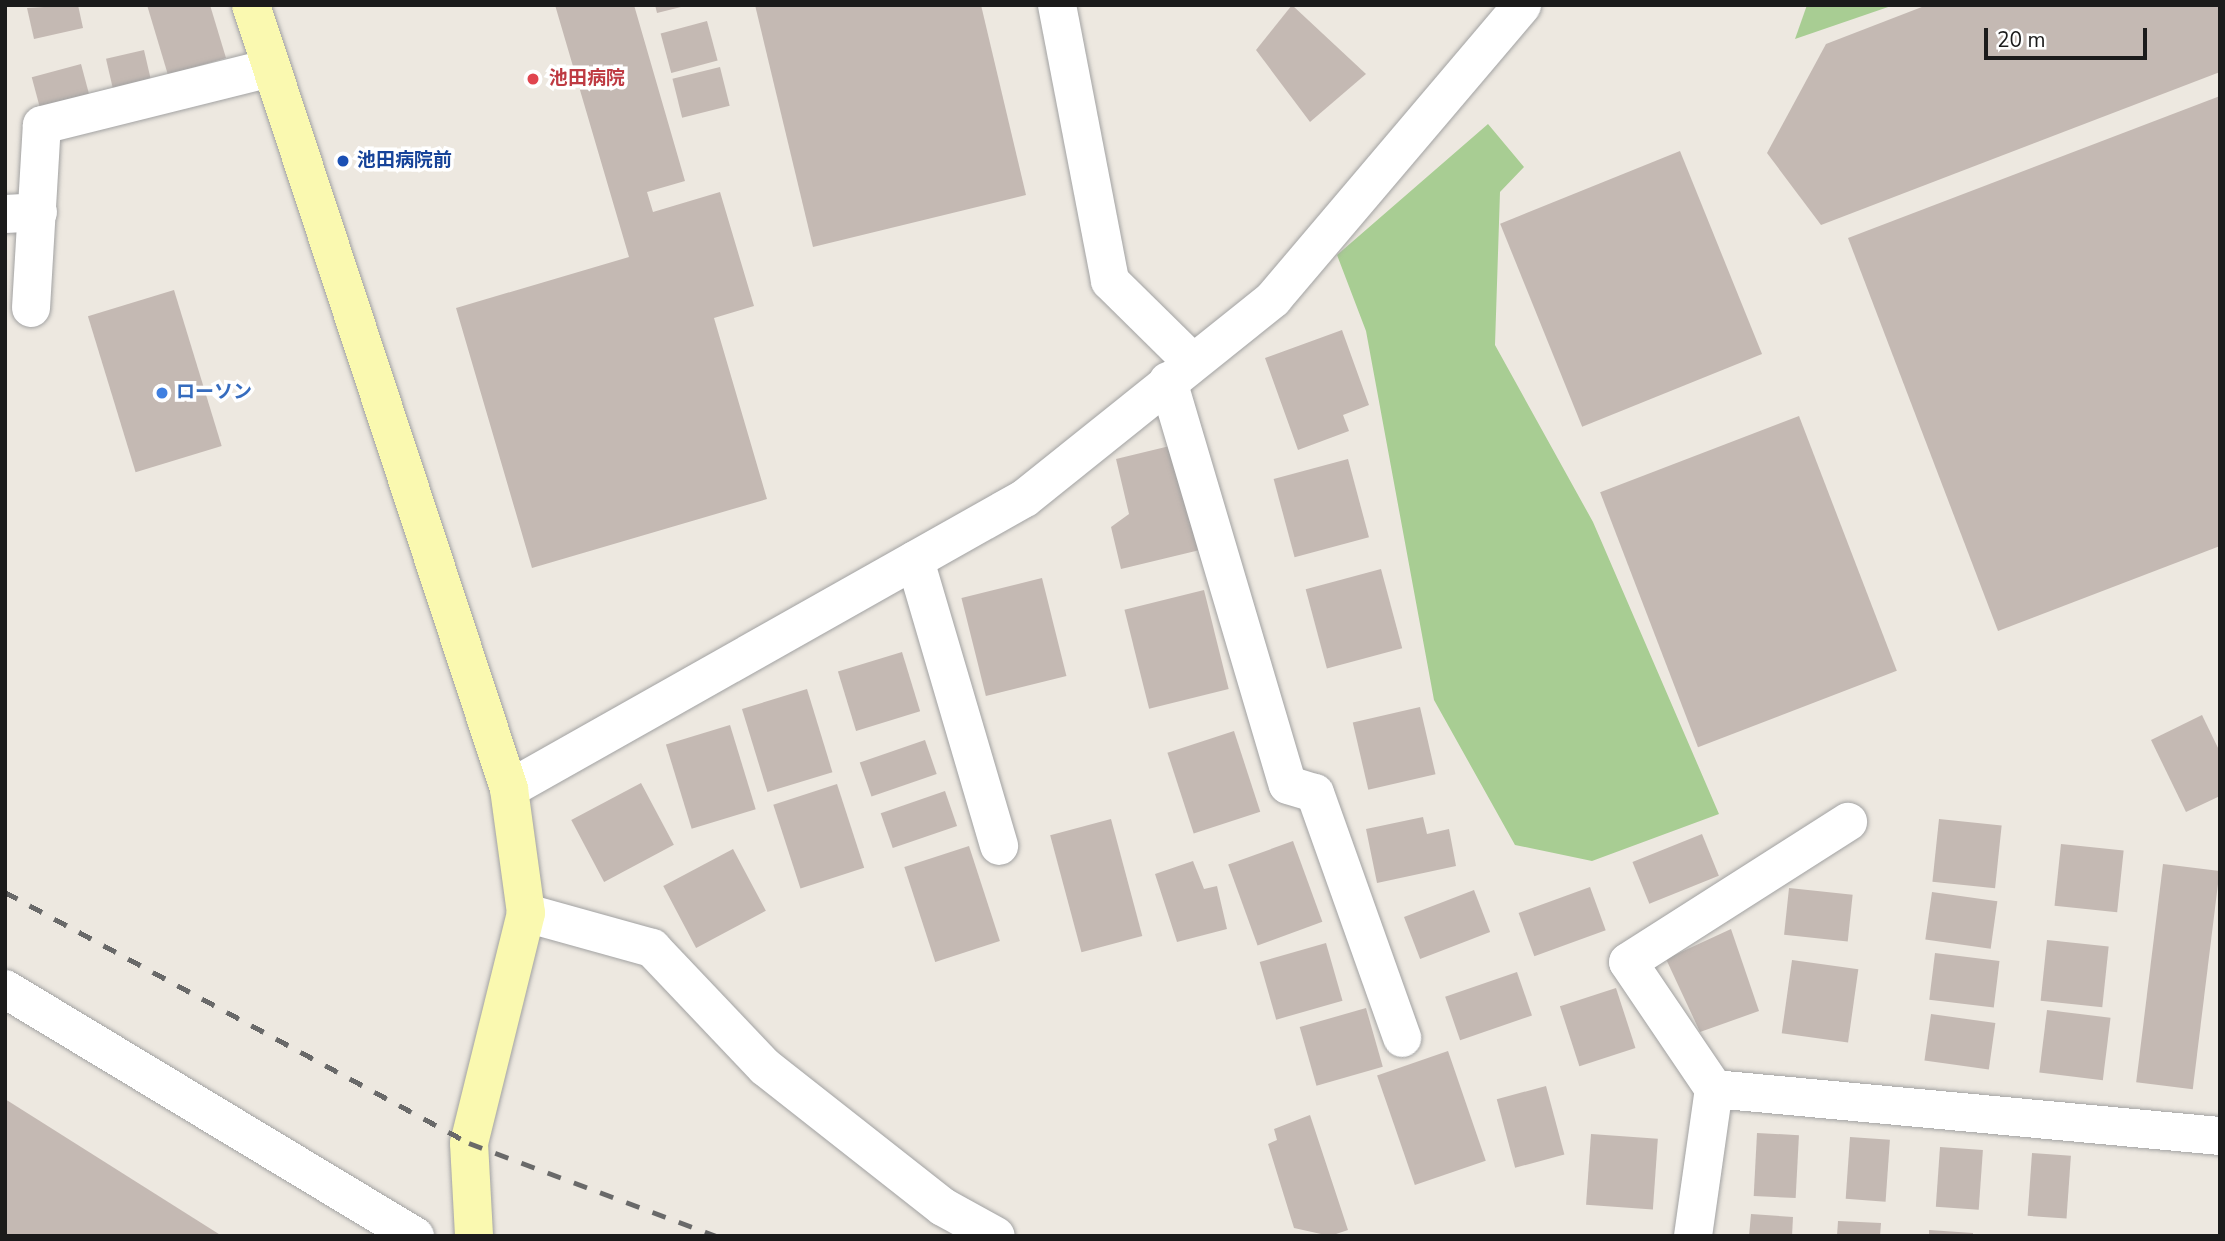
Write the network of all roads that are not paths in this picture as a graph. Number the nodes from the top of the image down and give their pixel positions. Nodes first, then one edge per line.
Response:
1 (251, 5) edge
2 (1056, 5) edge
3 (1522, 5) edge
4 (271, 68) junction
5 (21, 213) edge
6 (31, 307) dead end
7 (1179, 371) junction
8 (915, 560) junction
9 (509, 789) junction
10 (1848, 822) dead end
11 (999, 846) dead end
12 (526, 913) junction
13 (5, 989) edge
14 (1402, 1038) dead end
15 (1714, 1089) junction
16 (2220, 1136) edge
17 (415, 1236) edge
18 (474, 1236) edge
19 (996, 1236) edge
20 (1693, 1236) edge

1 - 4 street
2 - 7 street
3 - 7 street
4 - 5 street
4 - 9 street
5 - 6 street
7 - 8 street
7 - 14 street
8 - 9 street
8 - 11 street
9 - 12 street
10 - 15 street
12 - 18 street
12 - 19 street
13 - 17 street
15 - 16 street
15 - 20 street

